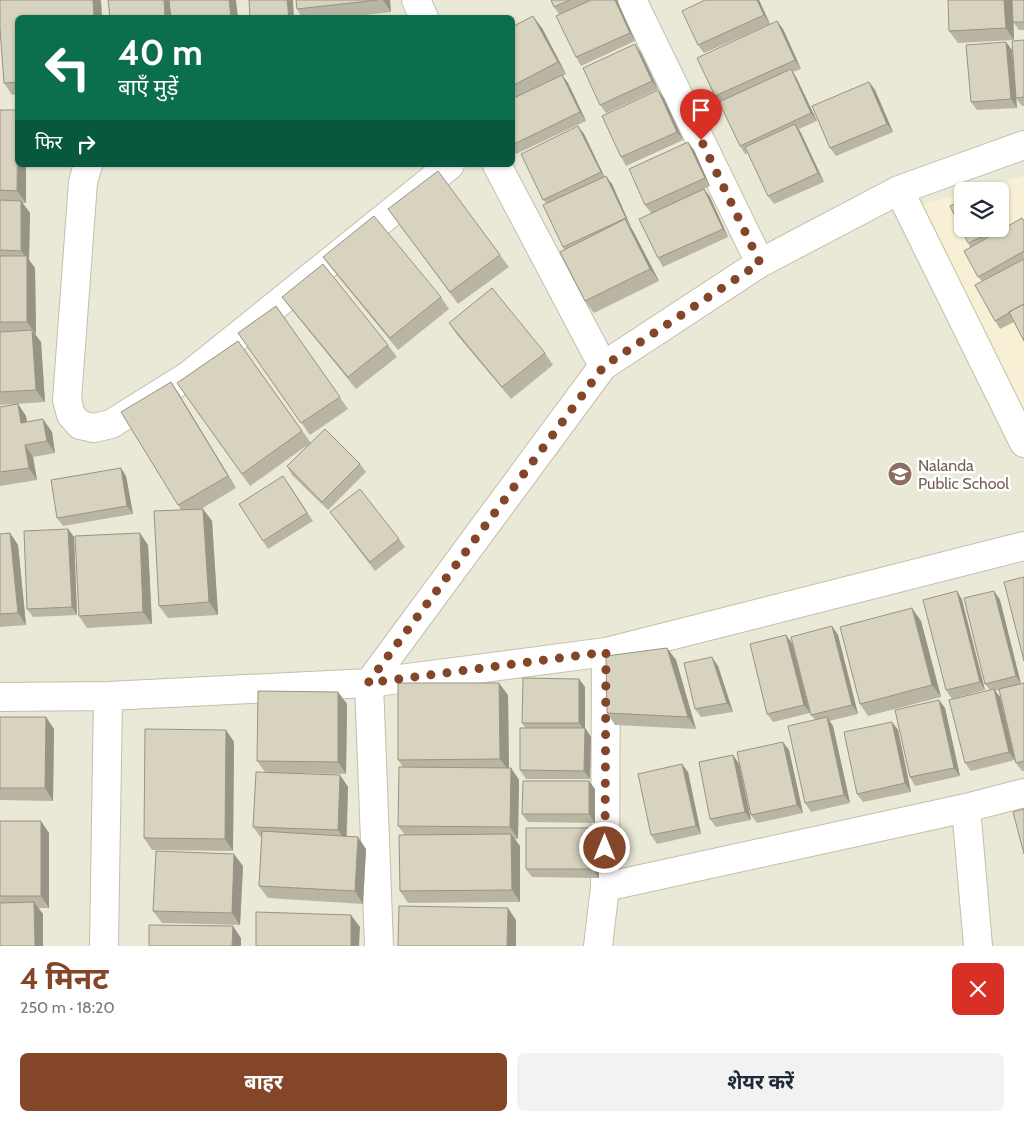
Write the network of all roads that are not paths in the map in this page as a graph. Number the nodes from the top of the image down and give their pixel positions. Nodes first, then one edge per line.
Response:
1 (416, 0) edge
2 (632, 0) edge
3 (423, 15) edge
4 (1024, 144) edge
5 (87, 167) edge
6 (448, 167) edge
7 (498, 167) edge
8 (899, 190) junction
9 (760, 263) junction
10 (604, 366) junction
11 (1024, 443) edge
12 (1024, 546) edge
13 (606, 652) junction
14 (368, 683) junction
15 (108, 696) junction
16 (0, 697) edge
17 (1024, 793) edge
18 (966, 808) junction
19 (605, 887) junction
20 (104, 946) edge
21 (379, 946) edge
22 (598, 946) edge
23 (978, 946) edge

1 - 3 street
2 - 9 street
4 - 8 street
5 - 6 street
7 - 10 street
8 - 9 street
8 - 11 street
9 - 10 street
10 - 14 street
12 - 13 street
13 - 14 street
13 - 19 street
14 - 15 street
14 - 21 street
15 - 16 street
15 - 20 street
17 - 18 street
18 - 19 street
18 - 23 street
19 - 22 street

